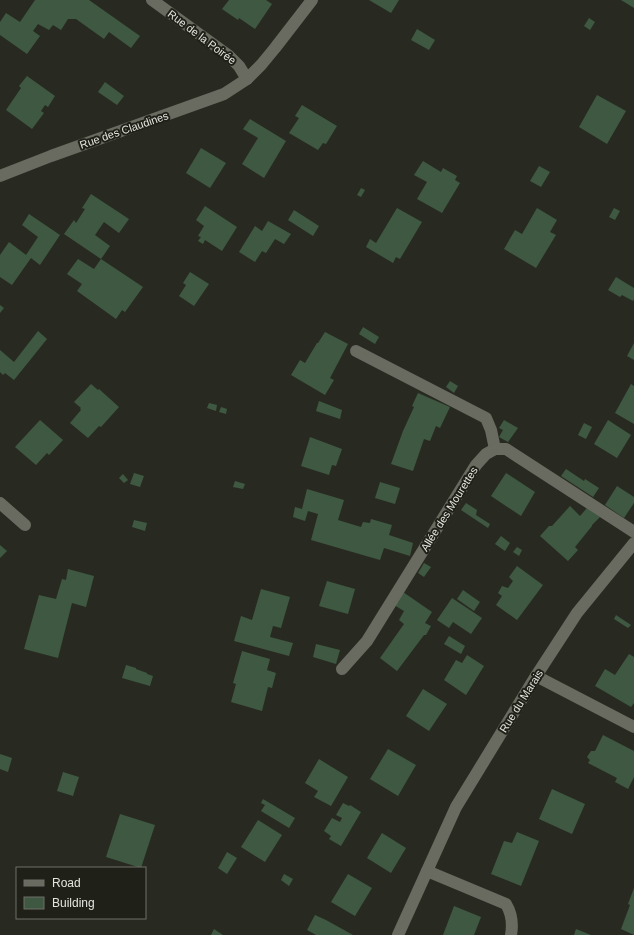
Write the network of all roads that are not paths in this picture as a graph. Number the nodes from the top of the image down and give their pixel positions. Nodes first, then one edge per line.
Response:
1 (152, 0) edge
2 (312, 0) edge
3 (247, 79) junction
4 (0, 176) edge
5 (356, 351) dead end
6 (496, 449) junction
7 (0, 503) edge
8 (25, 525) dead end
9 (634, 532) edge
10 (633, 545) edge
11 (342, 670) dead end
12 (536, 676) junction
13 (634, 727) edge
14 (427, 871) junction
15 (398, 935) edge
16 (511, 935) edge

1 - 3 street, Rue de la Poirée
2 - 3 street, Rue des Claudines
3 - 4 street, Rue des Claudines
5 - 6 street
6 - 9 street
6 - 11 street, Allée des Mourettes
7 - 8 street
10 - 12 street, Rue du Marais
12 - 13 street
12 - 14 street, Rue du Marais
14 - 15 street, Rue du Marais
14 - 16 street

